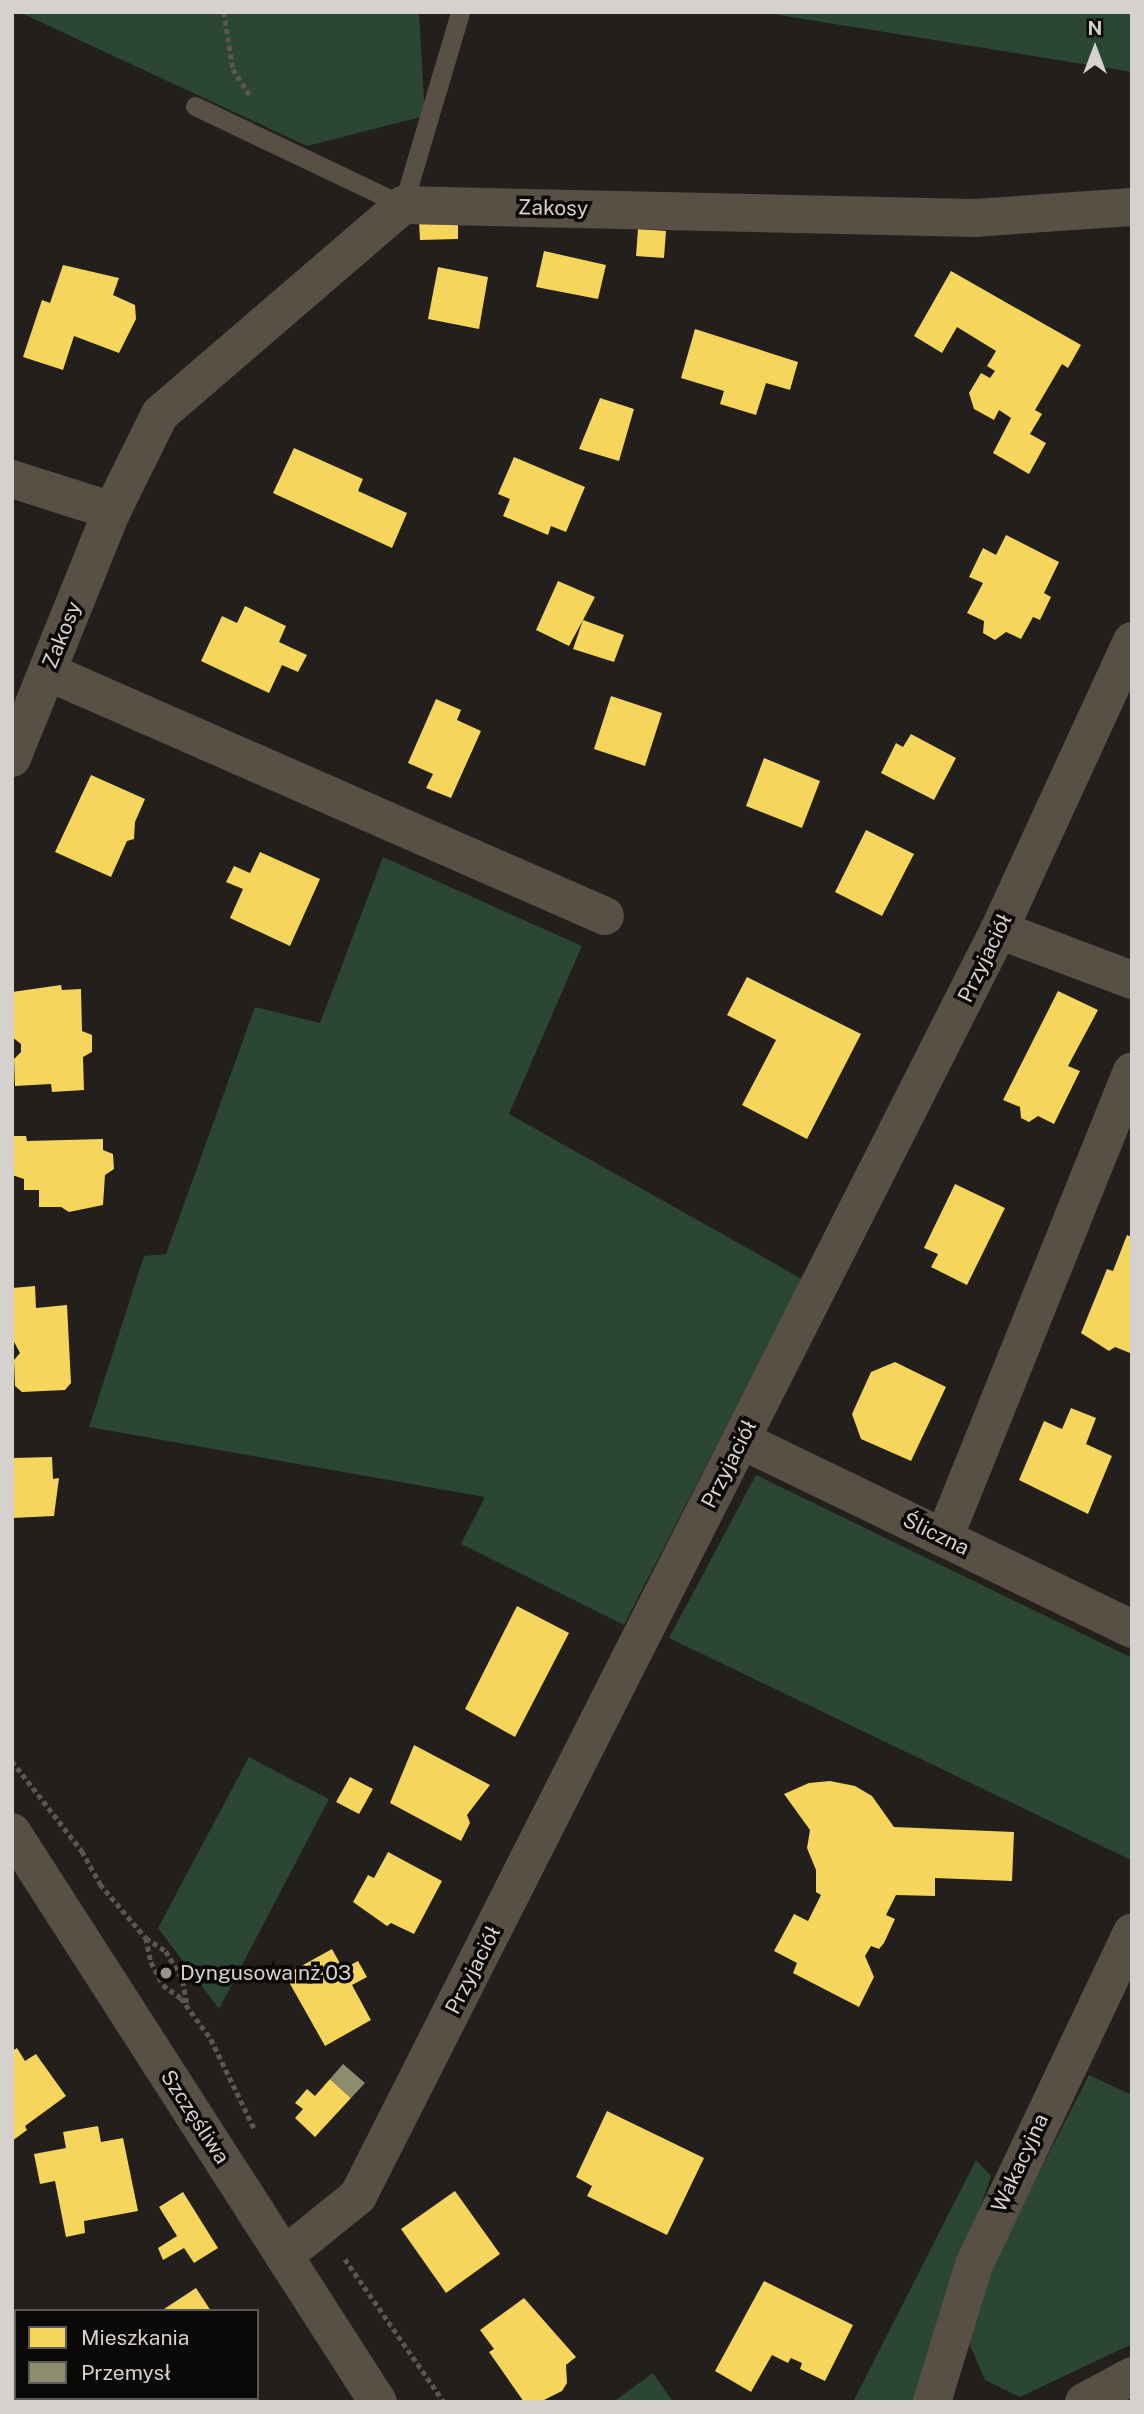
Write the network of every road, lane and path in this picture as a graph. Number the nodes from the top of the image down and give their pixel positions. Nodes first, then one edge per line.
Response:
1 (224, 12) edge
2 (460, 12) edge
3 (254, 102) dead end
4 (195, 106) dead end
5 (402, 205) junction
6 (1132, 207) edge
7 (12, 479) edge
8 (112, 511) junction
9 (1132, 641) edge
10 (48, 672) junction
11 (12, 758) edge
12 (605, 916) dead end
13 (999, 930) junction
14 (1132, 980) edge
15 (1132, 1071) edge
16 (741, 1440) junction
17 (944, 1538) junction
18 (1132, 1629) edge
19 (12, 1761) edge
20 (13, 1833) edge
21 (1132, 1933) edge
22 (146, 1938) junction
23 (187, 2004) junction
24 (257, 2134) dead end
25 (340, 2253) dead end
26 (284, 2256) junction
27 (1132, 2376) edge
28 (378, 2402) edge
29 (444, 2402) edge
30 (932, 2402) edge
31 (1084, 2402) edge

1 - 3 path
2 - 5 lane
4 - 5 lane
5 - 6 street, Zakosy
5 - 8 street, Zakosy
7 - 8 street
8 - 10 street, Zakosy
9 - 13 street, Przyjaciół
10 - 11 street, Zakosy
10 - 12 street
13 - 14 street
13 - 16 street, Przyjaciół
15 - 17 street
16 - 17 street, Śliczna
16 - 26 street, Przyjaciół
17 - 18 street, Śliczna
19 - 22 path
20 - 26 street, Szczęśliwa
21 - 30 street, Wakacyjna
22 - 23 path
22 - 23 path
23 - 24 path
25 - 29 path
26 - 28 street, Szczęśliwa
27 - 31 street

